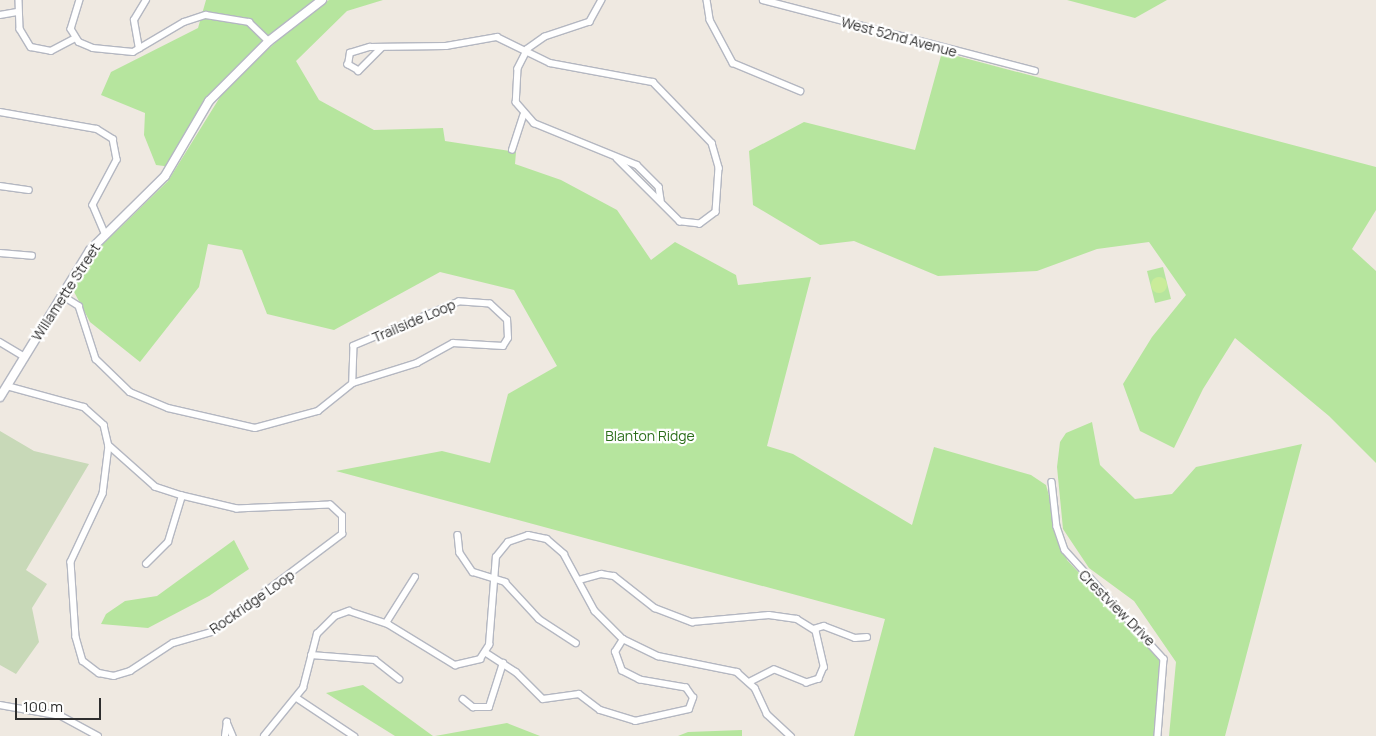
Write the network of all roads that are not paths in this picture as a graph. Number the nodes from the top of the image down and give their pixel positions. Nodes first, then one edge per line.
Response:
1 (19, 0) edge
2 (80, 0) edge
3 (146, 0) edge
4 (322, 0) edge
5 (602, 0) edge
6 (707, 0) edge
7 (763, 0) edge
8 (18, 12) junction
9 (0, 15) edge
10 (75, 38) junction
11 (269, 42) junction
12 (382, 48) junction
13 (139, 49) junction
14 (528, 49) junction
15 (1035, 71) dead end
16 (800, 91) dead end
17 (0, 112) edge
18 (524, 116) junction
19 (512, 150) dead end
20 (0, 186) edge
21 (29, 190) dead end
22 (105, 233) junction
23 (0, 253) edge
24 (32, 256) dead end
25 (63, 296) junction
26 (0, 342) edge
27 (25, 357) junction
28 (353, 383) junction
29 (7, 386) junction
30 (0, 397) edge
31 (109, 446) junction
32 (123, 458) junction
33 (107, 464) junction
34 (1052, 482) dead end
35 (182, 496) junction
36 (458, 535) dead end
37 (146, 564) dead end
38 (415, 577) dead end
39 (492, 578) junction
40 (579, 580) junction
41 (386, 623) junction
42 (814, 629) junction
43 (867, 637) dead end
44 (623, 639) junction
45 (576, 642) dead end
46 (485, 652) junction
47 (311, 655) junction
48 (503, 663) junction
49 (399, 679) dead end
50 (750, 682) junction
51 (297, 698) junction
52 (463, 699) dead end
53 (0, 705) edge
54 (98, 736) edge
55 (225, 736) edge
56 (233, 736) edge
57 (264, 736) edge
58 (354, 736) edge
59 (791, 736) edge
60 (1158, 736) edge

1 - 8 street
2 - 10 street
3 - 13 street
4 - 11 main road, Willamette Street
5 - 14 street
6 - 16 street
7 - 15 street, West 52nd Avenue
8 - 9 street
8 - 10 street
10 - 13 street
11 - 13 street
11 - 22 main road, Willamette Street
12 - 12 street
12 - 14 street
14 - 18 street
14 - 18 street
17 - 22 street
18 - 19 street
20 - 21 street
22 - 25 main road, Willamette Street
23 - 24 street
25 - 27 main road, Willamette Street
25 - 28 street
26 - 27 street
27 - 29 main road, Willamette Street
28 - 28 street, Trailside Loop
29 - 30 main road, Willamette Street
29 - 31 street
31 - 32 street, Rockridge Loop
31 - 33 street, Rockridge Loop
32 - 33 street
32 - 35 street, Rockridge Loop
33 - 35 street, Rockridge Loop
34 - 60 street, Crestview Drive
35 - 37 street
36 - 39 street
38 - 41 street
39 - 40 street
39 - 45 street
39 - 46 street
40 - 42 street
40 - 44 street
41 - 46 street
41 - 47 street
42 - 43 street
42 - 50 street
44 - 48 street
44 - 50 street
46 - 48 street
47 - 49 street
47 - 51 street
48 - 52 street
50 - 59 street
51 - 57 street
51 - 58 street
53 - 54 street
55 - 56 street

